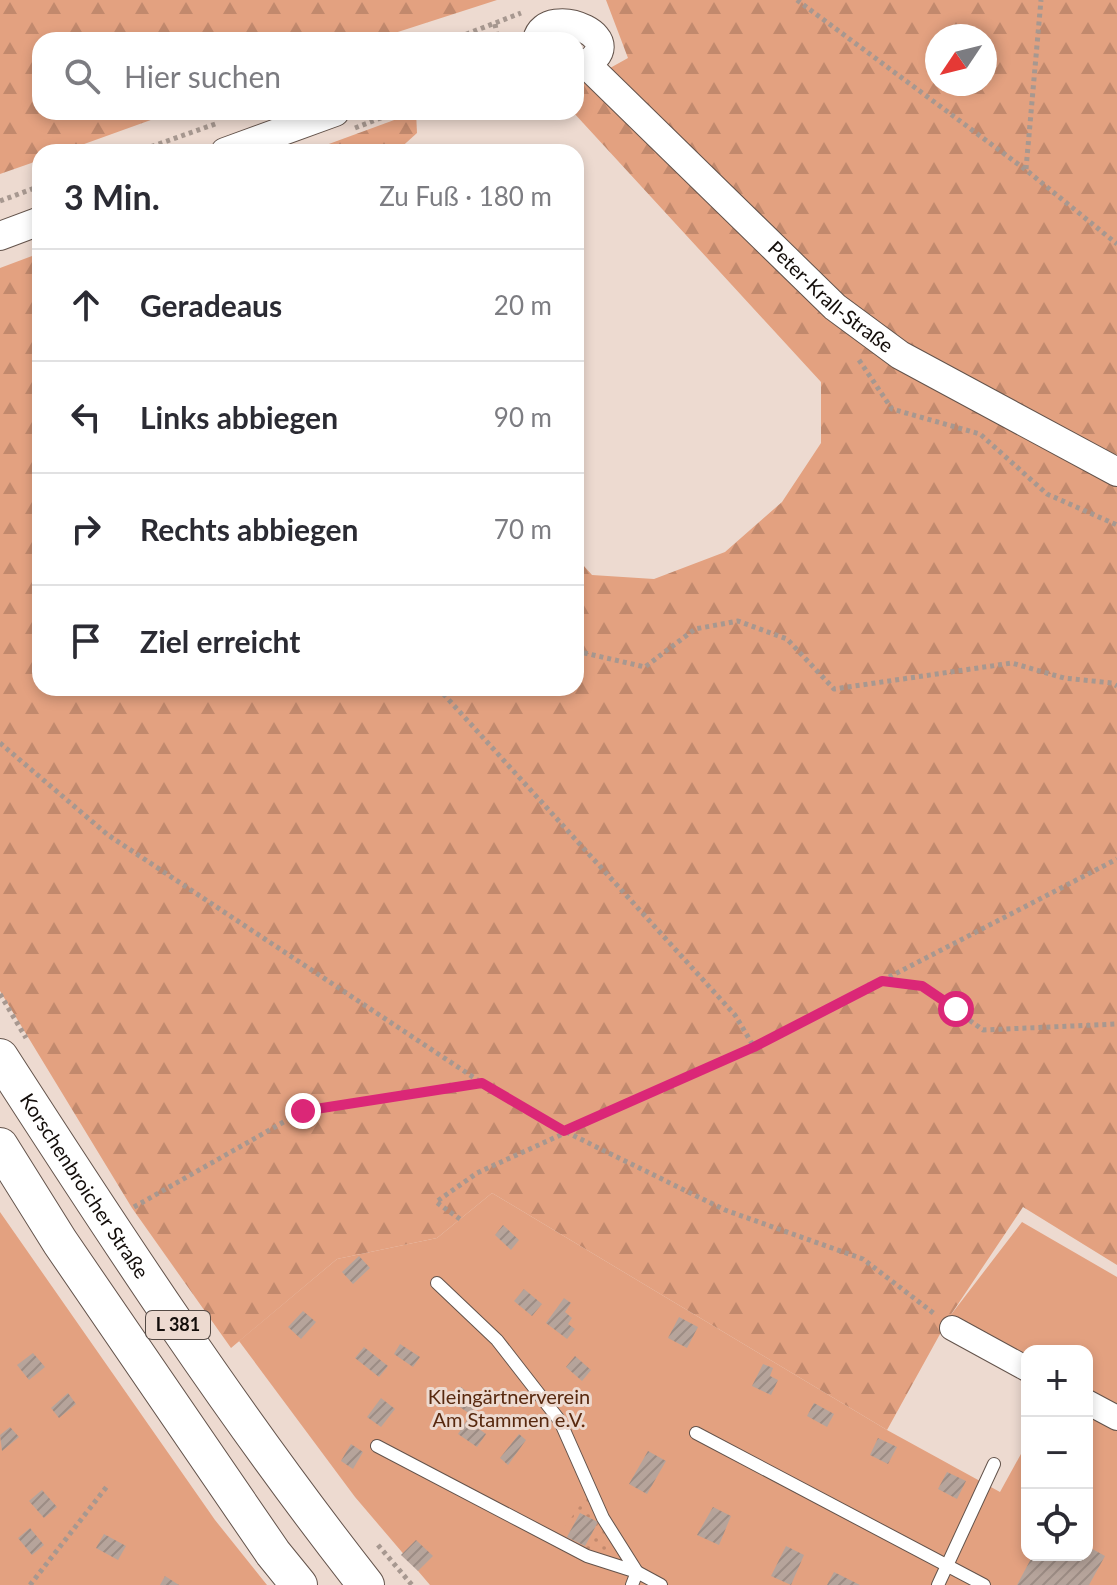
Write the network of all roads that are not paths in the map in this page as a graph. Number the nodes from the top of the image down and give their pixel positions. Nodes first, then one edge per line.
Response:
1 (574, 5) edge
2 (541, 32) edge
3 (584, 63) edge
4 (584, 69) edge
5 (313, 120) edge
6 (247, 144) edge
7 (32, 224) edge
8 (0, 236) edge
9 (1117, 472) edge
10 (0, 1057) edge
11 (0, 1146) edge
12 (437, 1283) dead end
13 (952, 1328) road end
14 (1021, 1366) edge
15 (1093, 1405) edge
16 (1117, 1418) edge
17 (696, 1433) dead end
18 (377, 1446) dead end
19 (994, 1464) dead end
20 (948, 1567) junction
21 (637, 1572) junction
22 (299, 1585) edge
23 (366, 1585) edge
24 (632, 1585) edge
25 (661, 1585) edge
26 (938, 1585) edge
27 (984, 1585) edge

1 - 2 street
1 - 3 street
4 - 9 street, Peter-Krall-Straße
5 - 6 street
7 - 8 street
10 - 23 main road, Korschenbroicher Straße / L 381
11 - 22 main road, L 381
12 - 21 lane
13 - 14 street
15 - 16 street
17 - 20 lane
18 - 21 lane
19 - 20 lane
20 - 26 lane
20 - 27 lane
21 - 24 lane
21 - 25 lane

